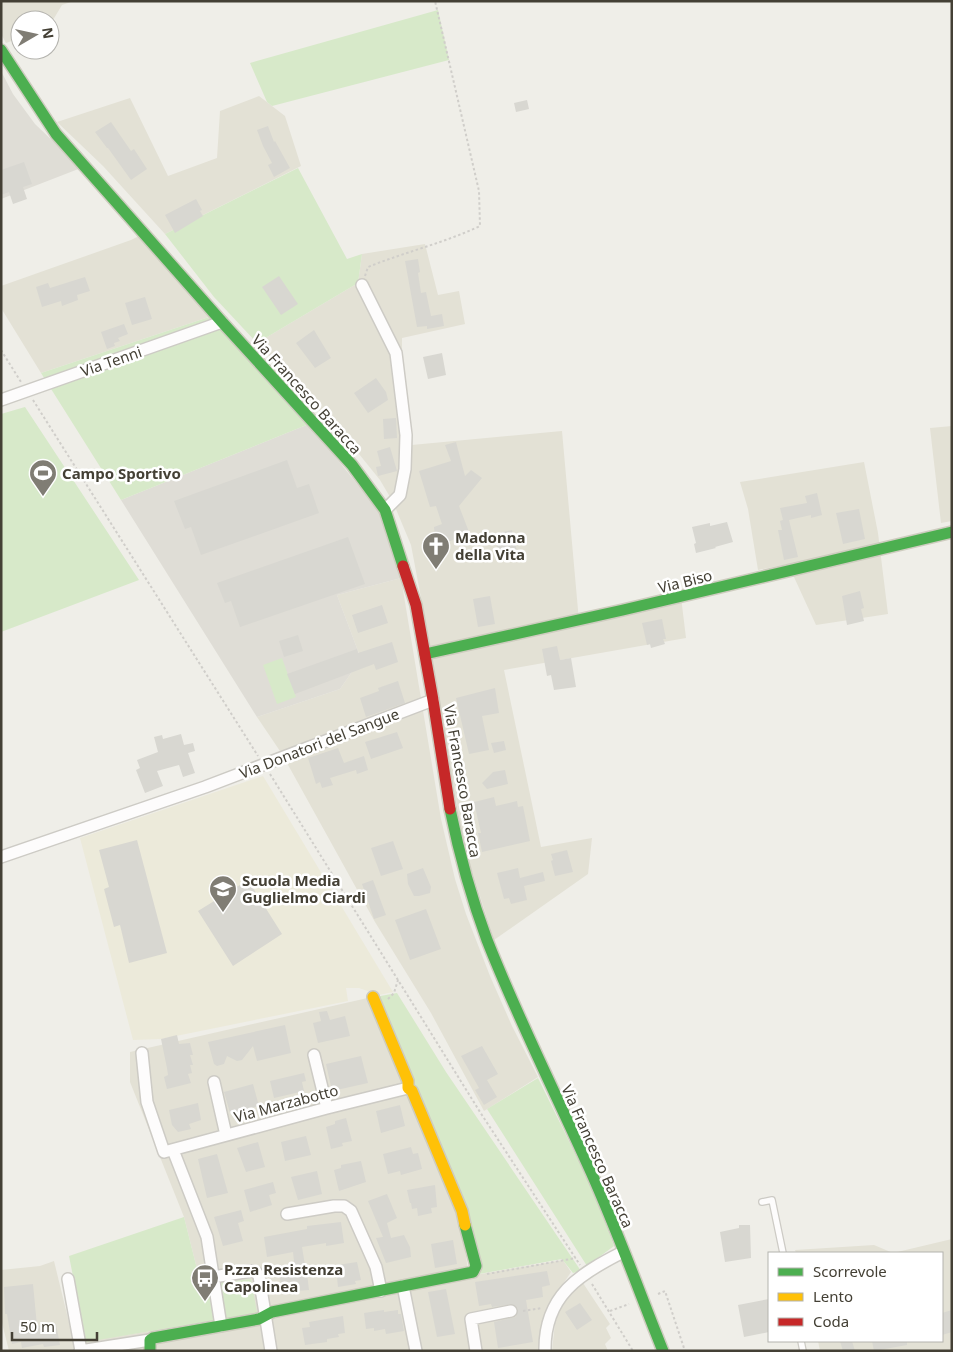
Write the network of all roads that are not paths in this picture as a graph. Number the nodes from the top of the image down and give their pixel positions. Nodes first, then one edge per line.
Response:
1 (1, 50) edge
2 (362, 285) road end
3 (222, 322) junction
4 (1, 400) edge
5 (385, 510) junction
6 (952, 532) edge
7 (425, 654) junction
8 (433, 700) junction
9 (1, 857) edge
10 (373, 997) dead end
11 (142, 1052) dead end
12 (314, 1055) dead end
13 (214, 1082) dead end
14 (408, 1088) junction
15 (327, 1108) junction
16 (226, 1135) junction
17 (173, 1150) junction
18 (762, 1202) dead end
19 (287, 1214) dead end
20 (623, 1252) junction
21 (783, 1252) edge
22 (213, 1277) junction
23 (68, 1279) dead end
24 (404, 1286) junction
25 (381, 1291) junction
26 (511, 1311) road end
27 (265, 1316) junction
28 (221, 1326) junction
29 (150, 1345) edge
30 (81, 1351) edge
31 (271, 1351) edge
32 (416, 1351) edge
33 (476, 1351) edge
34 (545, 1351) edge
35 (663, 1351) edge

1 - 3 street, Via Francesco Baracca
2 - 5 street
3 - 4 street, Via Tenni
3 - 5 street, Via Francesco Baracca
5 - 7 street, Via Francesco Baracca
6 - 7 street, Via Biso
7 - 8 street, Via Francesco Baracca
8 - 9 street, Via Donatori del Sangue
8 - 20 street, Via Francesco Baracca
10 - 14 street
11 - 17 street
12 - 15 street
13 - 16 street
14 - 15 street, Via Marzabotto
14 - 24 street
15 - 16 street, Via Marzabotto
16 - 17 street, Via Marzabotto
17 - 22 street
18 - 21 lane
19 - 25 street
20 - 34 street
20 - 35 street, Via Francesco Baracca
22 - 27 street
22 - 28 street
23 - 30 street
24 - 25 street
24 - 32 street
25 - 27 street
26 - 33 street
27 - 28 street
27 - 31 street
28 - 29 street
29 - 30 street

